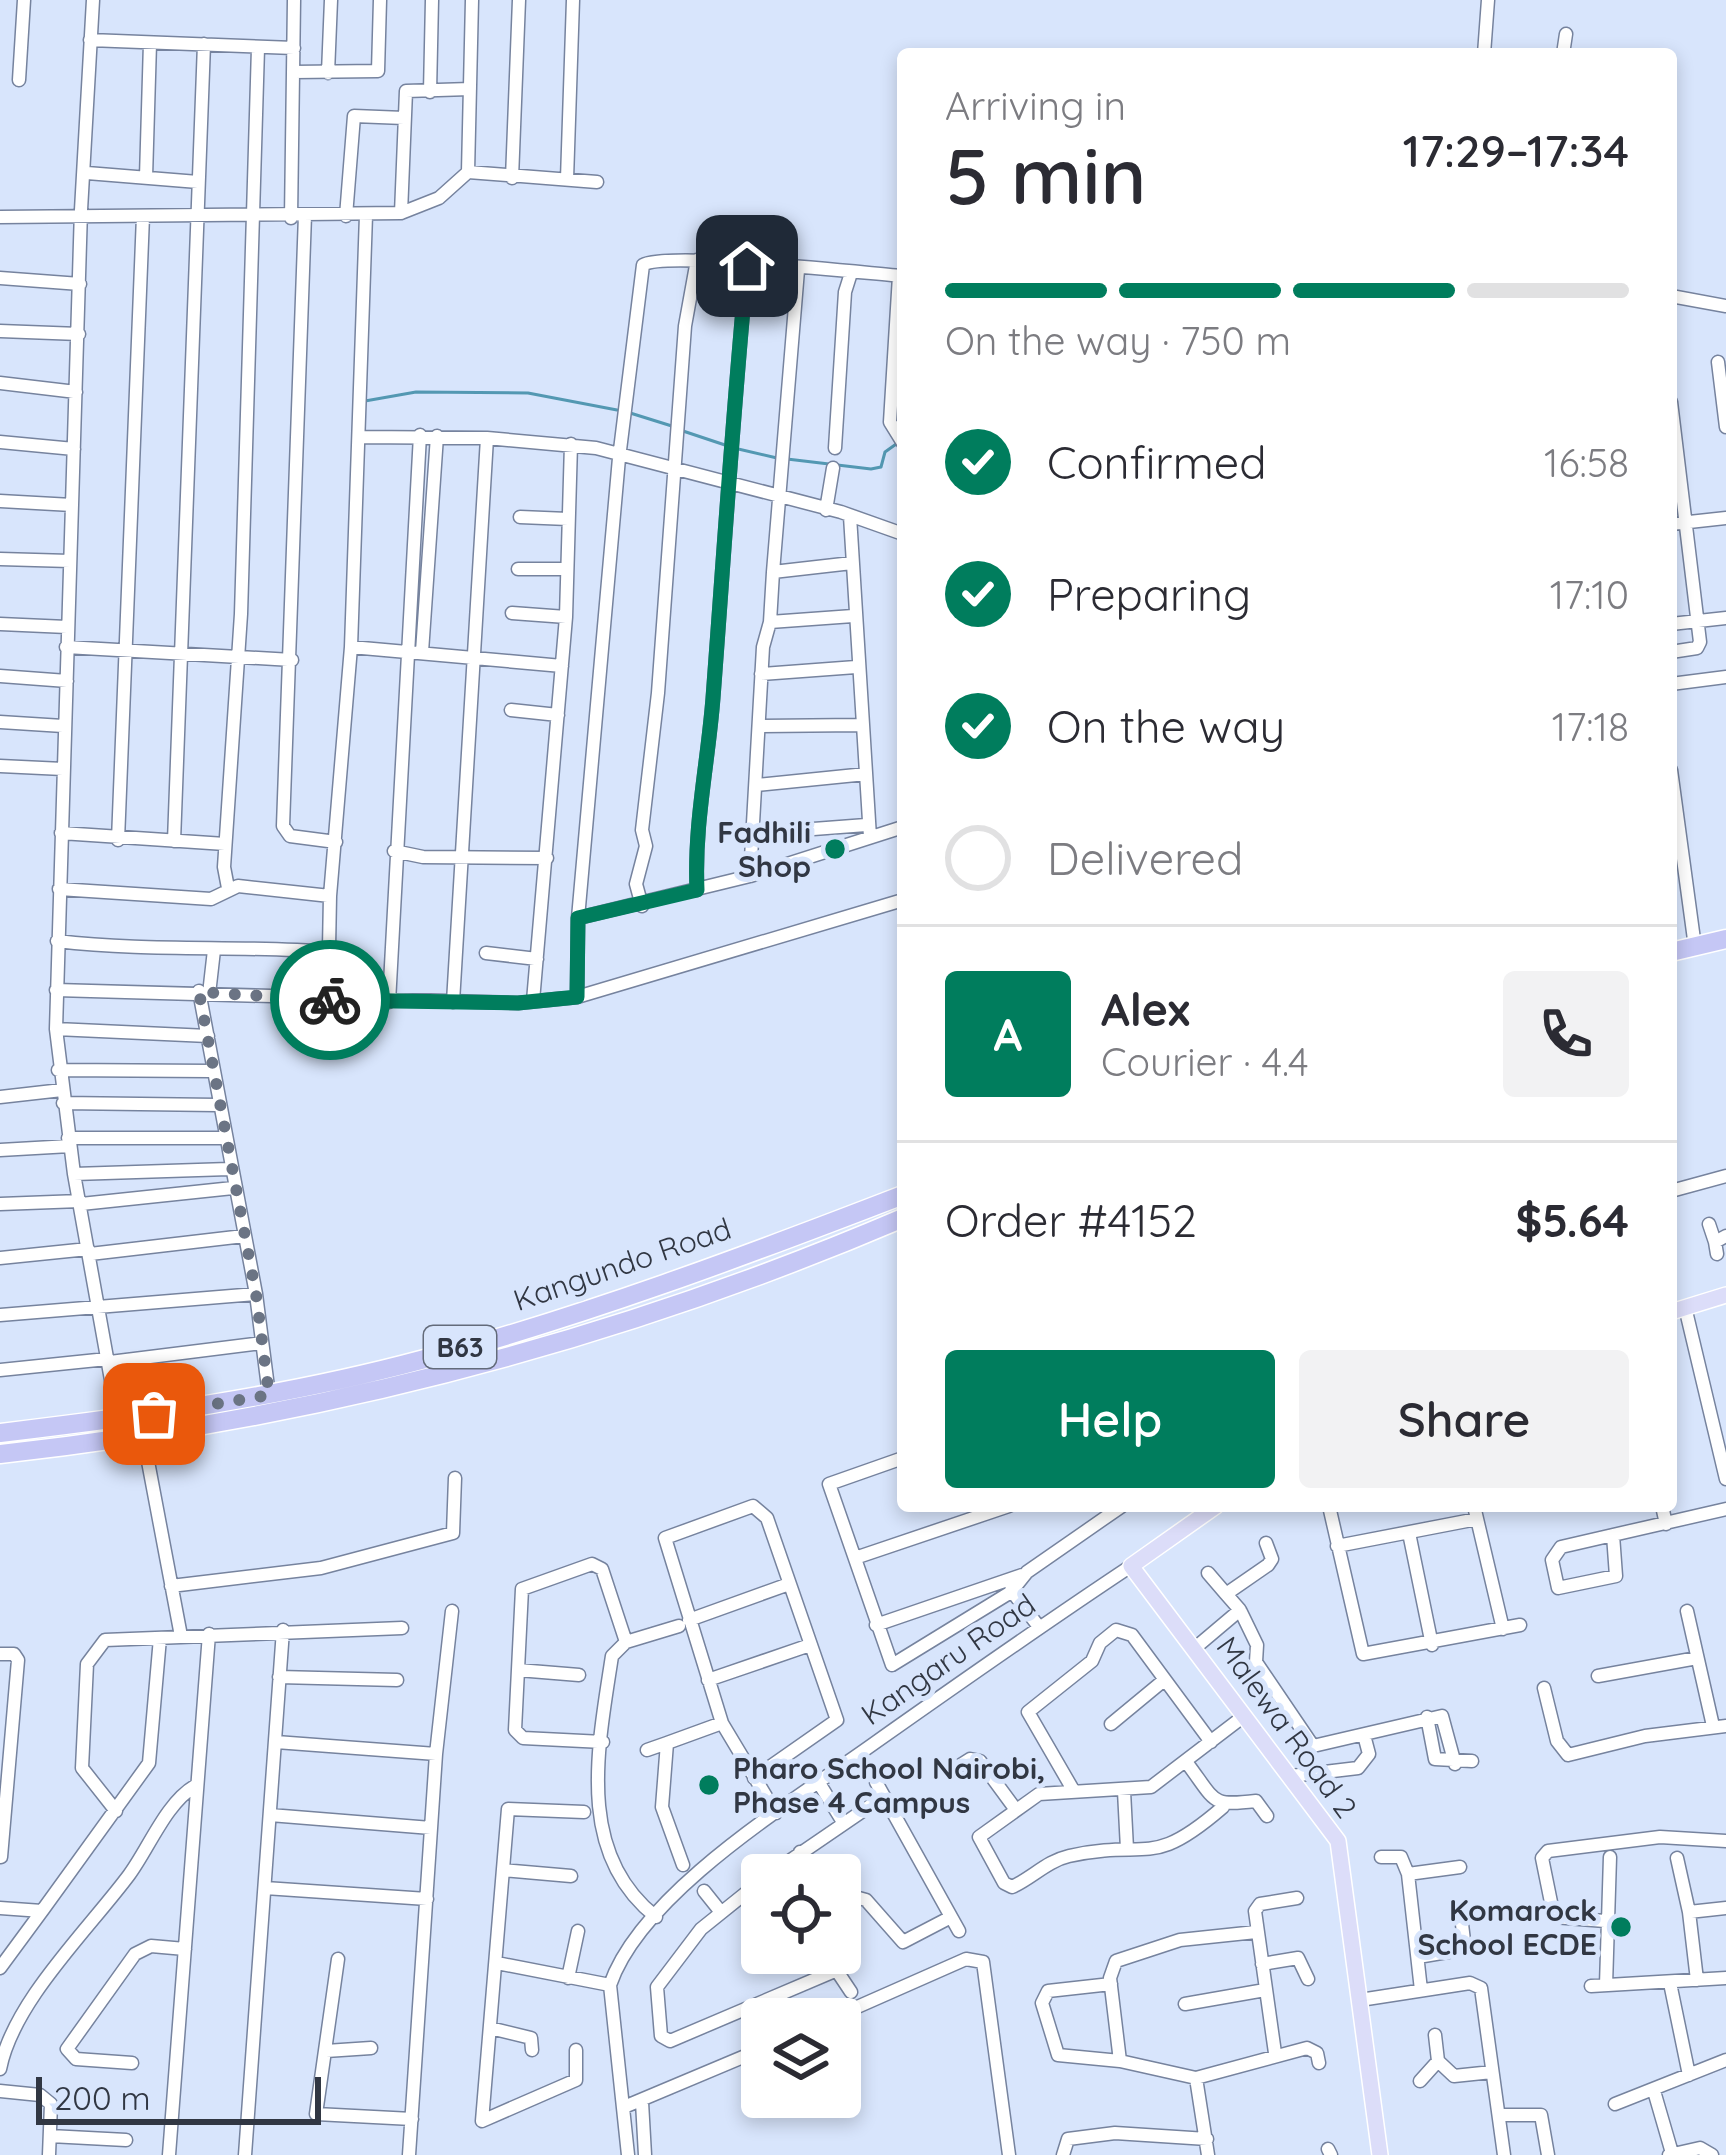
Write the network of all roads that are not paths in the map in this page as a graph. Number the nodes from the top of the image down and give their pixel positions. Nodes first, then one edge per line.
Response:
1 (24, 0) edge
2 (94, 0) edge
3 (294, 0) edge
4 (331, 0) edge
5 (380, 0) edge
6 (432, 0) edge
7 (472, 0) edge
8 (518, 0) edge
9 (573, 0) edge
10 (1488, 0) edge
11 (1566, 34) dead end
12 (90, 40) junction
13 (150, 43) junction
14 (204, 44) junction
15 (258, 48) junction
16 (294, 48) junction
17 (1484, 48) edge
18 (1564, 48) edge
19 (293, 72) junction
20 (328, 73) junction
21 (19, 80) dead end
22 (470, 89) junction
23 (430, 92) junction
24 (404, 118) junction
25 (87, 172) junction
26 (468, 172) junction
27 (146, 178) junction
28 (512, 178) junction
29 (567, 178) junction
30 (198, 182) junction
31 (597, 182) dead end
32 (401, 214) junction
33 (346, 215) junction
34 (366, 215) junction
35 (84, 216) junction
36 (143, 216) junction
37 (298, 216) junction
38 (0, 217) edge
39 (197, 217) junction
40 (249, 218) junction
41 (697, 260) junction
42 (747, 266) junction
43 (798, 270) junction
44 (851, 273) junction
45 (897, 276) edge
46 (0, 278) edge
47 (80, 284) junction
48 (1677, 297) edge
49 (1726, 306) edge
50 (897, 329) edge
51 (0, 331) edge
52 (79, 334) junction
53 (1718, 362) dead end
54 (0, 382) edge
55 (76, 392) junction
56 (1726, 427) edge
57 (897, 434) edge
58 (420, 435) junction
59 (437, 436) junction
60 (359, 437) junction
61 (487, 438) junction
62 (0, 442) edge
63 (571, 445) junction
64 (836, 448) dead end
65 (74, 449) junction
66 (619, 458) junction
67 (1677, 463) edge
68 (832, 468) dead end
69 (672, 469) junction
70 (725, 480) junction
71 (778, 500) junction
72 (0, 501) edge
73 (72, 505) junction
74 (826, 510) junction
75 (850, 516) junction
76 (520, 517) dead end
77 (1726, 518) edge
78 (568, 519) junction
79 (1688, 523) junction
80 (1677, 524) edge
81 (897, 531) edge
82 (0, 559) edge
83 (70, 561) junction
84 (852, 563) junction
85 (518, 568) dead end
86 (566, 568) junction
87 (773, 572) junction
88 (512, 613) dead end
89 (853, 616) junction
90 (566, 617) junction
91 (1726, 618) edge
92 (1698, 621) junction
93 (770, 622) junction
94 (1677, 623) edge
95 (0, 624) edge
96 (67, 627) junction
97 (67, 647) junction
98 (351, 647) junction
99 (407, 648) junction
100 (1677, 651) edge
101 (422, 652) junction
102 (128, 653) junction
103 (180, 653) junction
104 (236, 658) junction
105 (473, 658) junction
106 (292, 660) junction
107 (562, 666) junction
108 (856, 667) junction
109 (761, 674) junction
110 (0, 676) edge
111 (1726, 677) edge
112 (67, 681) junction
113 (1677, 683) edge
114 (511, 710) dead end
115 (558, 715) junction
116 (0, 722) edge
117 (860, 725) junction
118 (63, 726) junction
119 (761, 726) junction
120 (0, 766) edge
121 (63, 770) junction
122 (866, 774) junction
123 (757, 785) junction
124 (1677, 814) edge
125 (897, 828) edge
126 (787, 831) dead end
127 (868, 831) junction
128 (61, 833) junction
129 (118, 840) junction
130 (174, 841) junction
131 (336, 842) junction
132 (225, 844) junction
133 (394, 851) junction
134 (464, 854) junction
135 (547, 857) junction
136 (751, 876) junction
137 (228, 888) junction
138 (59, 889) junction
139 (697, 890) junction
140 (330, 896) junction
141 (897, 902) edge
142 (642, 906) junction
143 (578, 918) junction
144 (1726, 939) edge
145 (57, 941) junction
146 (1695, 947) junction
147 (214, 950) junction
148 (1677, 951) edge
149 (329, 952) junction
150 (486, 953) dead end
151 (537, 958) junction
152 (56, 990) junction
153 (204, 993) junction
154 (577, 997) junction
155 (328, 1000) junction
156 (533, 1001) junction
157 (389, 1002) junction
158 (454, 1002) junction
159 (56, 1029) junction
160 (208, 1036) junction
161 (58, 1070) junction
162 (211, 1071) junction
163 (62, 1096) junction
164 (0, 1097) edge
165 (217, 1105) junction
166 (223, 1138) junction
167 (69, 1142) junction
168 (0, 1150) edge
169 (229, 1168) junction
170 (74, 1174) junction
171 (1726, 1176) edge
172 (233, 1188) junction
173 (1677, 1188) edge
174 (897, 1198) edge
175 (81, 1202) junction
176 (0, 1204) edge
177 (897, 1220) edge
178 (1708, 1224) dead end
179 (244, 1236) junction
180 (1720, 1244) edge
181 (89, 1251) junction
182 (0, 1258) edge
183 (256, 1294) junction
184 (1726, 1295) edge
185 (96, 1304) junction
186 (1678, 1310) edge
187 (0, 1315) edge
188 (262, 1343) junction
189 (108, 1360) junction
190 (0, 1370) edge
191 (269, 1395) junction
192 (118, 1419) junction
193 (1720, 1428) edge
194 (0, 1433) edge
195 (143, 1435) junction
196 (0, 1454) edge
197 (897, 1460) edge
198 (455, 1478) dead end
199 (1726, 1479) edge
200 (1726, 1509) edge
201 (991, 1512) edge
202 (1114, 1512) edge
203 (1208, 1512) edge
204 (1330, 1512) edge
205 (1475, 1512) edge
206 (1663, 1512) edge
207 (1666, 1524) junction
208 (1409, 1533) junction
209 (1612, 1535) junction
210 (1266, 1543) dead end
211 (1337, 1546) junction
212 (855, 1558) junction
213 (1131, 1566) junction
214 (1208, 1573) dead end
215 (789, 1584) junction
216 (171, 1586) junction
217 (1010, 1587) junction
218 (1226, 1594) junction
219 (1240, 1610) junction
220 (452, 1611) dead end
221 (1687, 1611) dead end
222 (684, 1623) junction
223 (876, 1625) junction
224 (1520, 1625) dead end
225 (1039, 1627) junction
226 (402, 1628) dead end
227 (1503, 1629) junction
228 (283, 1630) junction
229 (209, 1634) junction
230 (181, 1636) junction
231 (160, 1638) junction
232 (626, 1642) junction
233 (1432, 1645) junction
234 (810, 1646) junction
235 (1195, 1648) junction
236 (0, 1654) edge
237 (1696, 1658) junction
238 (518, 1670) junction
239 (579, 1675) dead end
240 (1598, 1676) dead end
241 (279, 1677) junction
242 (398, 1680) dead end
243 (708, 1680) junction
244 (1163, 1681) junction
245 (1544, 1688) dead end
246 (1244, 1716) junction
247 (722, 1723) junction
248 (1111, 1724) dead end
249 (1720, 1726) edge
250 (1364, 1735) junction
251 (276, 1742) junction
252 (603, 1742) junction
253 (1211, 1742) junction
254 (667, 1743) junction
255 (647, 1750) dead end
256 (436, 1754) junction
257 (1472, 1761) dead end
258 (1187, 1763) junction
259 (951, 1771) dead end
260 (1291, 1776) junction
261 (754, 1778) junction
262 (876, 1782) dead end
263 (819, 1783) junction
264 (195, 1786) junction
265 (1072, 1788) junction
266 (1124, 1790) junction
267 (883, 1797) junction
268 (1222, 1807) junction
269 (1016, 1810) junction
270 (116, 1811) junction
271 (584, 1812) dead end
272 (776, 1813) junction
273 (270, 1815) junction
274 (1267, 1816) dead end
275 (843, 1822) junction
276 (431, 1828) junction
277 (1726, 1841) edge
278 (1127, 1849) junction
279 (800, 1852) joint
280 (797, 1854) edge
281 (1, 1857) edge
282 (1610, 1857) dead end
283 (1381, 1858) dead end
284 (1677, 1858) dead end
285 (683, 1865) dead end
286 (1460, 1867) dead end
287 (503, 1870) junction
288 (1408, 1874) junction
289 (571, 1876) dead end
290 (265, 1888) junction
291 (704, 1891) dead end
292 (741, 1896) edge
293 (1297, 1898) dead end
294 (427, 1899) junction
295 (861, 1899) edge
296 (0, 1908) edge
297 (1726, 1908) edge
298 (42, 1911) junction
299 (720, 1911) junction
300 (1689, 1912) junction
301 (1461, 1916) dead end
302 (656, 1917) junction
303 (951, 1917) junction
304 (1605, 1921) junction
305 (578, 1930) dead end
306 (959, 1931) dead end
307 (1256, 1932) junction
308 (184, 1948) junction
309 (1418, 1957) junction
310 (338, 1960) dead end
311 (497, 1963) junction
312 (1262, 1964) junction
313 (0, 1968) edge
314 (828, 1974) edge
315 (840, 1974) edge
316 (568, 1978) junction
317 (1726, 1978) edge
318 (1308, 1979) dead end
319 (1696, 1980) junction
320 (1670, 1983) junction
321 (610, 1984) junction
322 (1111, 1984) junction
323 (1606, 1985) junction
324 (1591, 1987) dead end
325 (1264, 1990) junction
326 (1421, 1990) junction
327 (851, 1992) dead end
328 (1360, 2000) junction
329 (1185, 2004) dead end
330 (861, 2005) edge
331 (490, 2028) junction
332 (1435, 2036) dead end
333 (371, 2048) dead end
334 (532, 2050) dead end
335 (576, 2050) dead end
336 (326, 2051) junction
337 (1275, 2053) junction
338 (741, 2058) edge
339 (1726, 2060) edge
340 (1120, 2061) junction
341 (1438, 2061) junction
342 (132, 2062) dead end
343 (1319, 2063) dead end
344 (0, 2069) edge
345 (1492, 2072) junction
346 (1689, 2075) junction
347 (1196, 2078) junction
348 (1420, 2081) dead end
349 (0, 2091) edge
350 (1654, 2091) junction
351 (642, 2102) junction
352 (1615, 2104) dead end
353 (624, 2107) junction
354 (1498, 2115) junction
355 (412, 2119) junction
356 (50, 2136) junction
357 (1207, 2139) junction
358 (126, 2140) dead end
359 (1671, 2154) edge
360 (49, 2155) edge
361 (169, 2155) edge
362 (244, 2155) edge
363 (409, 2155) edge
364 (628, 2155) edge
365 (645, 2155) edge
366 (1009, 2155) edge
367 (1063, 2155) edge
368 (1208, 2155) edge
369 (1380, 2155) edge
370 (1504, 2155) edge
371 (1548, 2155) edge
372 (1712, 2155) edge

1 - 21 street
2 - 12 street
3 - 16 street
4 - 20 street
5 - 20 street
6 - 23 street
7 - 22 street
8 - 28 street
9 - 29 street
10 - 17 street
11 - 18 street
12 - 13 street
12 - 25 street
13 - 14 street
13 - 27 street
14 - 15 street
14 - 30 street
15 - 16 street
15 - 40 street
16 - 19 street
19 - 20 street
19 - 37 street
22 - 23 street
22 - 26 street
23 - 24 street
24 - 32 street
24 - 33 street
25 - 27 street
25 - 35 street
26 - 28 street
26 - 32 street
27 - 30 street
28 - 29 street
29 - 31 street
30 - 39 street
32 - 34 street
33 - 34 street
33 - 37 street
34 - 60 street
35 - 36 street
35 - 38 street
35 - 47 street
36 - 39 street
36 - 102 street
37 - 40 street
37 - 106 street
39 - 40 street
39 - 103 street
40 - 104 street
41 - 42 street
41 - 66 street
41 - 69 street
42 - 43 street
42 - 70 street
43 - 44 street
43 - 71 street
44 - 45 street
44 - 64 street
46 - 47 street
47 - 52 street
48 - 49 street
50 - 57 street
51 - 52 street
52 - 55 street
53 - 56 street
54 - 55 street
55 - 65 street
58 - 59 street
58 - 60 street
58 - 99 street
59 - 61 street
59 - 101 street
60 - 98 street
61 - 63 street
61 - 105 street
62 - 65 street
63 - 66 street
63 - 78 street
65 - 73 street
66 - 69 street
66 - 143 street
67 - 79 street
68 - 74 street
69 - 70 street
69 - 142 street
70 - 71 street
70 - 139 street
71 - 74 street
71 - 87 street
72 - 73 street
73 - 83 street
74 - 75 street
75 - 81 street
75 - 84 street
76 - 78 street
77 - 79 street
78 - 86 street
79 - 80 street
79 - 92 street
82 - 83 street
83 - 96 street
84 - 87 street
84 - 89 street
85 - 86 street
86 - 90 street
87 - 93 street
88 - 90 street
89 - 93 street
89 - 108 street
90 - 107 street
91 - 92 street
92 - 94 street
92 - 100 street
93 - 109 street
95 - 96 street
96 - 97 street
97 - 102 street
97 - 112 street
98 - 99 street
98 - 131 street
99 - 101 street
99 - 133 street
101 - 105 street
102 - 103 street
102 - 129 street
103 - 104 street
103 - 130 street
104 - 106 street
104 - 132 street
105 - 107 street
105 - 134 street
106 - 131 street
107 - 115 street
108 - 109 street
108 - 117 street
109 - 119 street
110 - 112 street
111 - 113 street
112 - 118 street
114 - 115 street
115 - 135 street
116 - 118 street
117 - 119 street
117 - 122 street
118 - 121 street
119 - 123 street
120 - 121 street
121 - 128 street
122 - 123 street
122 - 127 street
123 - 136 street
124 - 146 street
125 - 127 street
126 - 127 street
127 - 136 street
128 - 129 street
128 - 138 street
129 - 130 street
130 - 132 street
131 - 140 street
132 - 137 street
133 - 134 street
133 - 157 street
134 - 135 street
134 - 158 street
135 - 151 street
136 - 139 street
137 - 138 street
137 - 140 street
138 - 145 street
139 - 142 street
140 - 149 street
141 - 154 street
142 - 143 street
143 - 154 street
144 - 146 highway
145 - 147 street
145 - 152 street
146 - 148 highway
147 - 149 street
147 - 153 street
149 - 155 street
150 - 151 street
151 - 156 street
152 - 153 street
152 - 159 street
153 - 155 street
153 - 160 street
154 - 156 street
155 - 157 street
156 - 158 street
157 - 158 street
159 - 160 street
159 - 161 street
160 - 162 street
161 - 162 street
161 - 163 street
162 - 165 street
163 - 164 street
163 - 165 street
163 - 167 street
165 - 166 street
166 - 167 street
166 - 169 street
167 - 168 street
167 - 170 street
169 - 170 street
169 - 172 street
170 - 175 street
171 - 173 street
172 - 175 street
172 - 179 street
174 - 191 highway, Kangundo Road / B63
175 - 176 street
175 - 181 street
177 - 195 highway, Kangundo Road / B63
178 - 180 street
179 - 181 street
179 - 183 street
181 - 182 street
181 - 185 street
183 - 185 street
183 - 188 street
184 - 186 main road
185 - 187 street
185 - 189 street
186 - 193 street
188 - 189 street
188 - 191 street
189 - 190 street
189 - 192 street
191 - 192 highway, Kangundo Road / B63
192 - 194 highway, Kangundo Road / B63
193 - 199 street
195 - 196 highway, Kangundo Road / B63
195 - 216 street
197 - 212 street
198 - 216 street
200 - 207 street
201 - 212 street
202 - 217 street
203 - 213 main road, Kangaru Road
204 - 211 street
205 - 208 street
205 - 227 street
206 - 207 street
207 - 209 street
208 - 211 street
208 - 233 street
209 - 209 street
210 - 218 street
211 - 233 street
212 - 223 street
213 - 225 street, Kangaru Road
213 - 235 main road, Malewa Road 2
214 - 218 street
215 - 222 street
215 - 222 street
215 - 234 street
216 - 230 street
217 - 223 street
217 - 223 street
217 - 225 street
218 - 219 street
219 - 235 street
219 - 250 street
220 - 256 street
221 - 237 street
222 - 232 street
222 - 243 street
224 - 227 street
225 - 263 street, Kangaru Road
226 - 228 street
227 - 233 street
228 - 229 street
228 - 241 street
229 - 230 street
229 - 264 street
230 - 231 street
231 - 270 street
231 - 270 street
232 - 238 street
232 - 252 street
234 - 243 street
234 - 261 street
235 - 246 main road, Malewa Road 2
236 - 281 street
237 - 240 street
237 - 249 street
238 - 239 street
238 - 252 street
241 - 242 street
241 - 251 street
243 - 247 street
244 - 248 street
244 - 253 street
244 - 265 street
245 - 249 street
246 - 253 street
246 - 260 main road, Malewa Road 2
247 - 254 street
247 - 261 street
250 - 257 street
250 - 260 street
251 - 256 street
251 - 273 street
252 - 302 street
253 - 258 street
254 - 255 street
254 - 285 street
256 - 276 street
258 - 266 street
258 - 268 street
259 - 269 street
260 - 328 main road, Malewa Road 2
261 - 272 street
262 - 267 street
263 - 272 street, Kangaru Road
263 - 275 street
264 - 308 street
264 - 344 street
265 - 266 street
265 - 269 street
266 - 278 street
267 - 275 street
267 - 303 street
268 - 274 street
268 - 278 street
269 - 278 street
270 - 298 street
271 - 287 street
272 - 302 street, Kangaru Road
273 - 276 street
273 - 290 street
275 - 279 street
276 - 294 street
277 - 304 street
279 - 280 street
282 - 304 street
283 - 288 street
284 - 300 street
286 - 288 street
287 - 289 street
287 - 311 street
288 - 309 street
290 - 294 street
290 - 362 street
291 - 299 street
292 - 299 street
293 - 307 street
294 - 355 street
295 - 303 street
296 - 298 street
297 - 300 street
298 - 313 street
299 - 314 street
300 - 319 street
301 - 309 street
302 - 321 street, Kangaru Road
303 - 306 street
304 - 323 street
305 - 316 street
307 - 312 street
307 - 322 street
308 - 342 street
308 - 361 street
309 - 326 street
310 - 336 street
311 - 316 street
311 - 331 street
312 - 318 street
312 - 325 street
315 - 327 street
316 - 321 street
317 - 319 street
319 - 320 street
320 - 323 street
320 - 346 street
321 - 353 street
322 - 340 street
322 - 340 street
323 - 324 street
325 - 329 street
325 - 337 street
326 - 328 street
326 - 345 street
328 - 369 main road, Malewa Road 2
330 - 366 street
331 - 334 street
331 - 335 street
332 - 341 street
333 - 336 street
336 - 355 street
337 - 343 street
337 - 347 street
338 - 351 street
339 - 346 street
340 - 347 street
341 - 345 street
341 - 348 street
345 - 354 street
346 - 350 street
347 - 357 street
349 - 356 street
350 - 352 street
350 - 359 street
351 - 353 street
351 - 365 street
353 - 364 street
354 - 370 street
354 - 371 street
355 - 363 street
356 - 358 street
356 - 360 street
357 - 367 street
357 - 368 street
359 - 372 street

